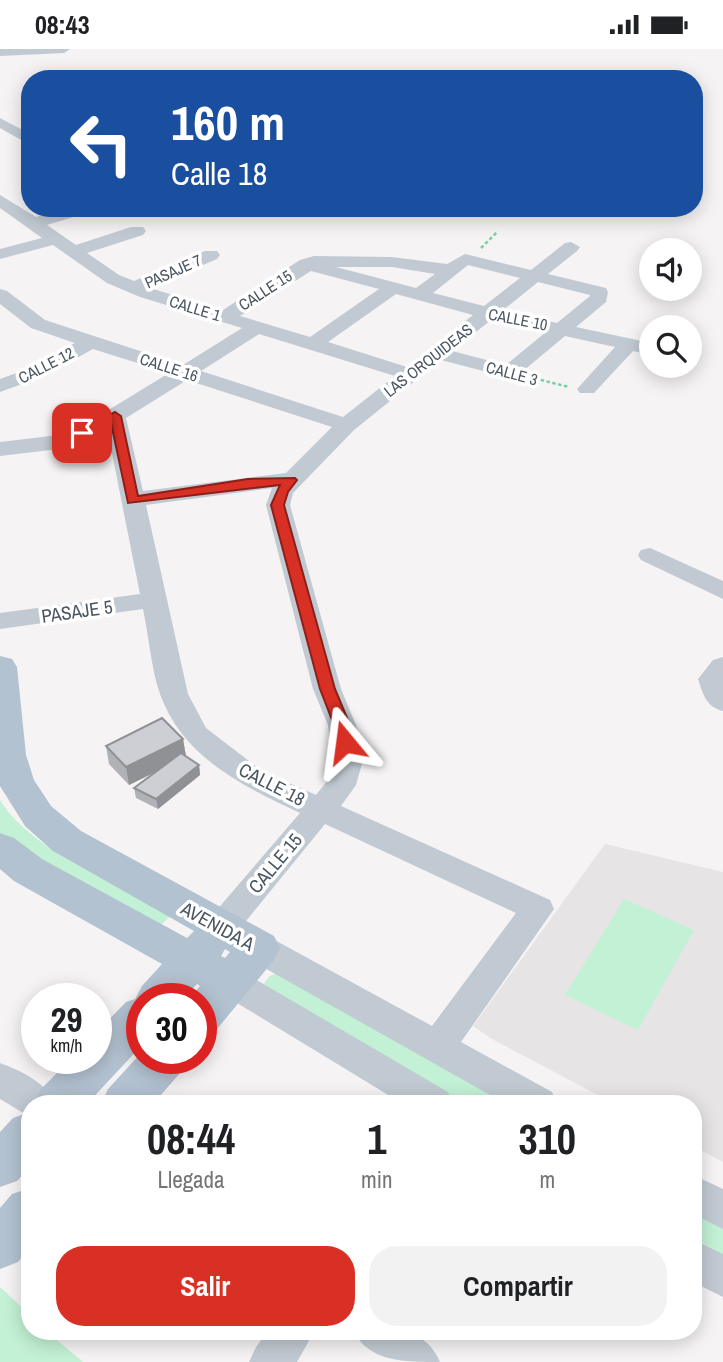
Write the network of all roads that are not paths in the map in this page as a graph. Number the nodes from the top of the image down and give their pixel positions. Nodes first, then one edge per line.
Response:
1 (63, 49) edge
2 (6, 51) edge
3 (14, 65) dead end
4 (0, 122) edge
5 (21, 134) edge
6 (4, 207) edge
7 (55, 217) edge
8 (32, 224) junction
9 (137, 231) dead end
10 (53, 240) junction
11 (571, 247) dead end
12 (72, 252) junction
13 (0, 254) edge
14 (211, 255) dead end
15 (306, 264) junction
16 (448, 270) junction
17 (534, 277) junction
18 (134, 288) junction
19 (393, 288) junction
20 (0, 295) edge
21 (419, 295) junction
22 (486, 313) junction
23 (225, 317) junction
24 (257, 327) junction
25 (562, 328) junction
26 (91, 342) junction
27 (313, 344) junction
28 (629, 344) junction
29 (639, 346) edge
30 (437, 353) junction
31 (186, 372) junction
32 (410, 374) junction
33 (0, 386) edge
34 (587, 389) road end
35 (117, 425) junction
36 (345, 425) junction
37 (0, 449) edge
38 (290, 480) junction
39 (132, 500) junction
40 (650, 555) dead end
41 (723, 591) edge
42 (154, 600) junction
43 (0, 621) edge
44 (723, 666) edge
45 (0, 667) edge
46 (723, 702) edge
47 (2, 710) edge
48 (322, 808) junction
49 (0, 848) edge
50 (220, 928) junction
51 (259, 948) junction
52 (194, 960) junction
53 (231, 982) junction
54 (172, 983) edge
55 (217, 998) edge
56 (126, 1032) edge
57 (438, 1046) junction
58 (151, 1074) edge
59 (0, 1079) edge
60 (24, 1095) edge
61 (66, 1095) edge
62 (132, 1095) edge
63 (420, 1095) edge
64 (523, 1095) edge
65 (21, 1143) edge
66 (0, 1165) edge
67 (702, 1198) edge
68 (723, 1210) edge
69 (21, 1221) edge
70 (0, 1245) edge
71 (702, 1264) edge
72 (723, 1277) edge
73 (287, 1340) edge
74 (386, 1340) edge
75 (271, 1362) edge
76 (418, 1362) edge

1 - 2 street
1 - 3 street
4 - 5 street
6 - 8 street, CALLE 1
7 - 8 street
8 - 10 street, CALLE 1
9 - 12 street
10 - 12 street, CALLE 1
10 - 13 street
11 - 17 street, LAS ORQUIDEAS
12 - 18 street, CALLE 1
14 - 18 street, PASAJE 7
15 - 16 street
15 - 19 street, CALLE 10
15 - 23 street, CALLE 15
16 - 17 street
16 - 21 street
17 - 22 street, LAS ORQUIDEAS
17 - 25 street
18 - 23 street, CALLE 1
19 - 21 street, CALLE 10
19 - 27 street
20 - 26 street, CALLE 16
21 - 22 street, CALLE 10
22 - 25 street, CALLE 10
22 - 30 street, LAS ORQUIDEAS
23 - 24 street, CALLE 1
24 - 27 street, CALLE 1
24 - 31 street
25 - 28 street, CALLE 10
25 - 30 street, CALLE 3
26 - 31 street, CALLE 16
26 - 33 street, CALLE 12
27 - 32 street, CALLE 1
28 - 29 street, CALLE 10
28 - 34 street
30 - 32 street, LAS ORQUIDEAS
31 - 35 street
31 - 36 street, CALLE 16
32 - 36 street, LAS ORQUIDEAS
35 - 37 street
35 - 39 street, CALLE 18
36 - 38 street, LAS ORQUIDEAS
38 - 39 street
38 - 48 street, CALLE 15
39 - 42 street, CALLE 18
40 - 41 street
42 - 43 street, PASAJE 5
42 - 48 street, CALLE 18
44 - 46 street
45 - 47 main road, AVENIDA A
47 - 50 main road, AVENIDA A
48 - 50 street, CALLE 15
48 - 57 street, CALLE 18
49 - 52 main road
50 - 51 main road, AVENIDA A
50 - 52 main road
51 - 53 main road
51 - 57 street, AVENIDA A
52 - 53 main road
52 - 54 main road
53 - 55 main road
53 - 63 street
56 - 61 main road
57 - 64 street, AVENIDA A
58 - 62 main road
59 - 60 street
65 - 66 main road
67 - 68 street
69 - 70 main road
71 - 72 street
73 - 75 street
74 - 76 street

